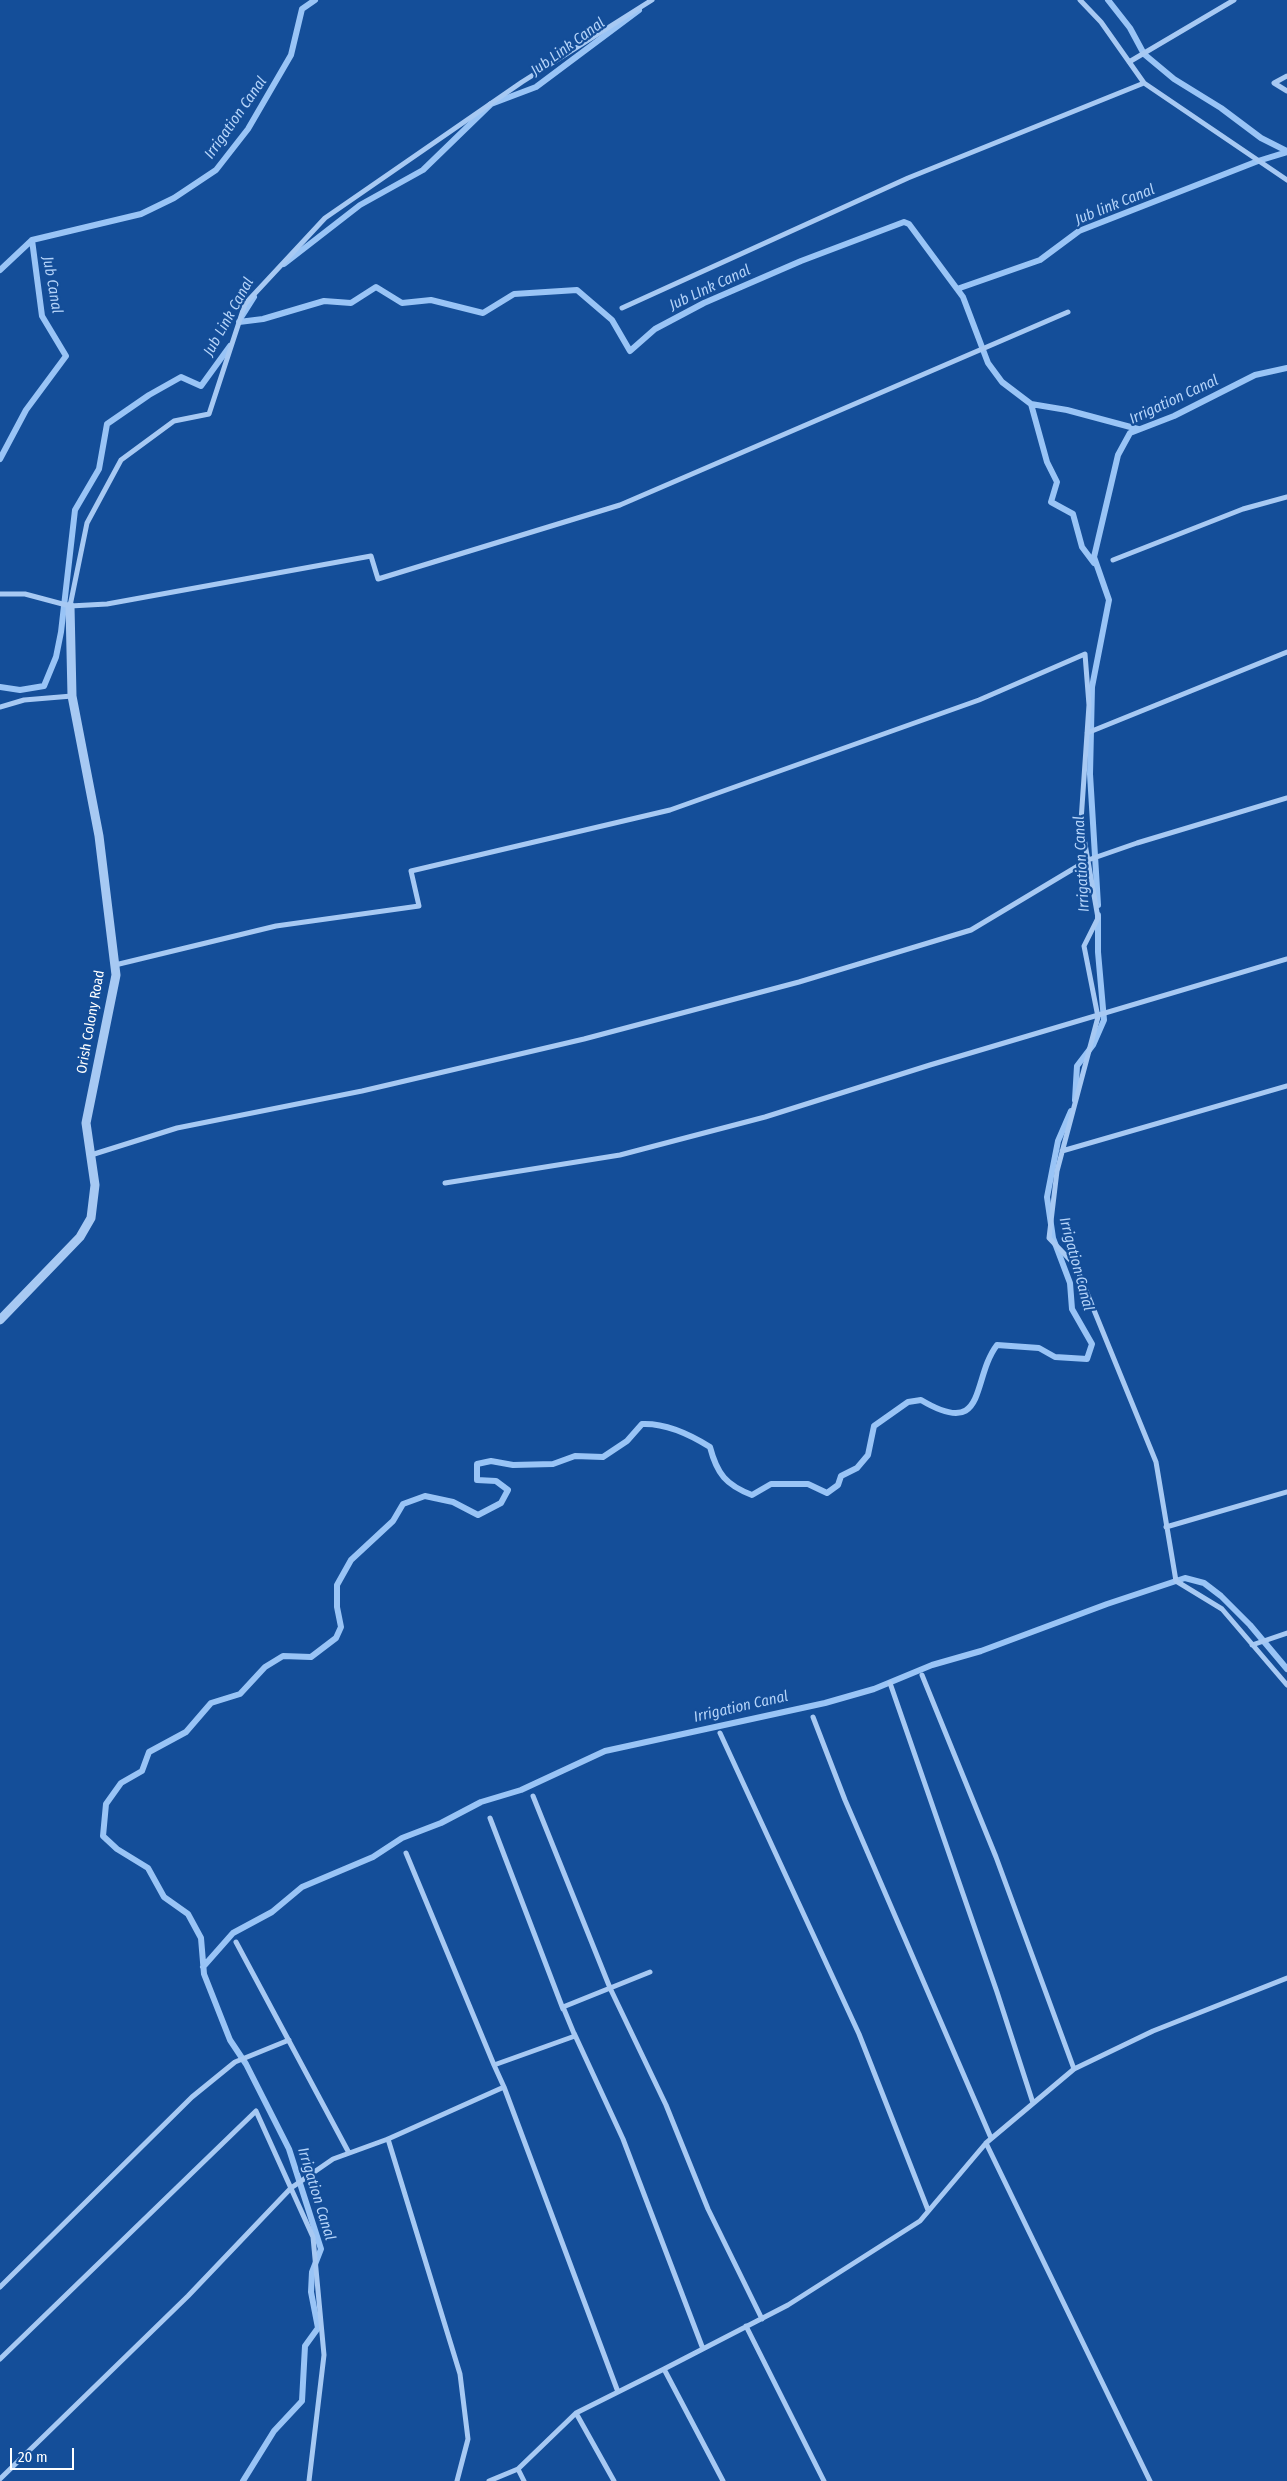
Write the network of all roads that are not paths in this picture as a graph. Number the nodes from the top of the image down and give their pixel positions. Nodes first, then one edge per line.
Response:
1 (652, 0) edge
2 (1080, 0) edge
3 (1234, 0) edge
4 (1129, 62) junction
5 (1287, 76) edge
6 (1144, 83) junction
7 (1287, 91) edge
8 (1287, 180) edge
9 (622, 308) dead end
10 (1068, 312) dead end
11 (1287, 497) edge
12 (1113, 560) dead end
13 (0, 594) edge
14 (70, 606) junction
15 (1287, 652) edge
16 (72, 696) junction
17 (0, 708) edge
18 (1087, 733) junction
19 (1287, 798) edge
20 (1088, 860) junction
21 (1287, 959) edge
22 (115, 965) junction
23 (1098, 1017) junction
24 (1287, 1086) edge
25 (1062, 1151) junction
26 (91, 1155) junction
27 (445, 1183) dead end
28 (0, 1320) edge
29 (1287, 1492) edge
30 (1166, 1527) junction
31 (1287, 1633) edge
32 (1252, 1645) junction
33 (922, 1674) dead end
34 (890, 1683) dead end
35 (1287, 1685) edge
36 (813, 1717) dead end
37 (720, 1733) dead end
38 (533, 1796) dead end
39 (490, 1818) dead end
40 (406, 1853) dead end
41 (236, 1942) dead end
42 (650, 1972) dead end
43 (1287, 1978) edge
44 (610, 1988) junction
45 (563, 2007) junction
46 (288, 2040) junction
47 (494, 2065) junction
48 (1074, 2069) junction
49 (504, 2087) junction
50 (1033, 2103) junction
51 (991, 2138) junction
52 (388, 2139) junction
53 (986, 2143) junction
54 (348, 2154) junction
55 (292, 2188) junction
56 (928, 2210) junction
57 (0, 2288) edge
58 (762, 2319) junction
59 (746, 2326) junction
60 (703, 2349) junction
61 (0, 2359) edge
62 (664, 2368) junction
63 (618, 2392) junction
64 (576, 2413) junction
65 (518, 2469) junction
66 (0, 2479) edge
67 (310, 2481) edge
68 (457, 2481) edge
69 (489, 2481) edge
70 (524, 2481) edge
71 (614, 2481) edge
72 (723, 2481) edge
73 (824, 2481) edge
74 (1150, 2481) edge

1 - 14 street
2 - 4 street
3 - 4 street
4 - 6 street
5 - 7 street
6 - 8 street
6 - 9 street
10 - 14 street
11 - 12 street
13 - 14 street
14 - 16 street, Orish Colony Road
15 - 18 street
16 - 17 street
16 - 22 street, Orish Colony Road
18 - 20 street
18 - 22 street
19 - 20 street
20 - 23 street
20 - 26 street
21 - 23 street
22 - 26 street, Orish Colony Road
23 - 25 street
23 - 27 street
24 - 25 street
25 - 30 street
26 - 28 street, Orish Colony Road
29 - 30 street
30 - 32 street
31 - 32 street
32 - 35 street
33 - 48 street
34 - 50 street
36 - 51 street
37 - 56 street
38 - 44 street
39 - 45 street
40 - 47 street
41 - 46 street
42 - 44 street
43 - 48 street
44 - 45 street
44 - 58 street
45 - 47 street
45 - 60 street
46 - 54 street
46 - 57 street
47 - 49 street
48 - 50 street
49 - 52 street
49 - 63 street
50 - 51 street
51 - 53 street
52 - 54 street
52 - 68 street
53 - 56 street
53 - 74 street
54 - 55 street
55 - 61 street
55 - 66 street
55 - 67 street
56 - 58 street
58 - 59 street
59 - 60 street
59 - 73 street
60 - 62 street
62 - 63 street
62 - 72 street
63 - 64 street
64 - 65 street
64 - 71 street
65 - 69 street
65 - 70 street

